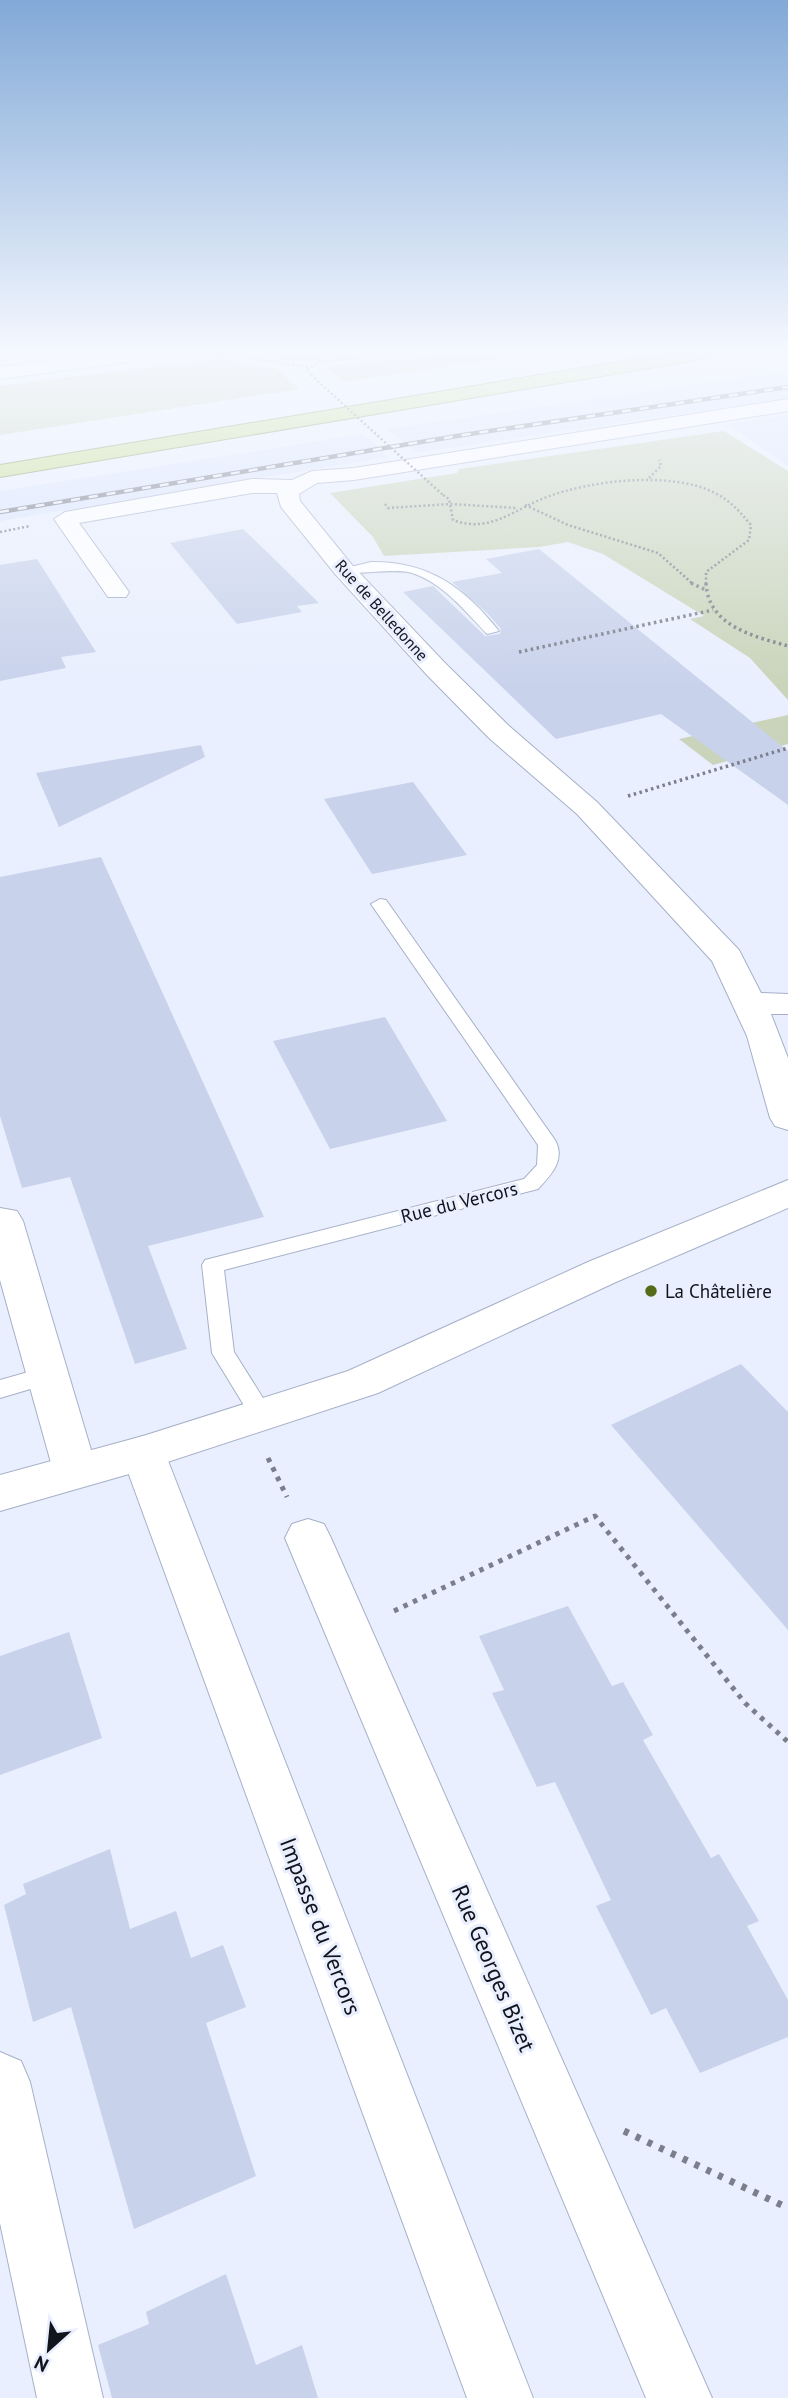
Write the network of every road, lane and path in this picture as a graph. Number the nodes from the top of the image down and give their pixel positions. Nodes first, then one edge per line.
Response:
1 (36, 465) edge
2 (408, 465) edge
3 (410, 465) edge
4 (660, 465) edge
5 (432, 470) dead end
6 (0, 471) edge
7 (406, 475) dead end
8 (649, 478) junction
9 (295, 487) junction
10 (385, 503) dead end
11 (450, 504) junction
12 (525, 505) junction
13 (518, 509) junction
14 (344, 570) junction
15 (706, 590) junction
16 (117, 593) dead end
17 (713, 610) junction
18 (492, 631) dead end
19 (788, 646) edge
20 (436, 669) junction
21 (788, 748) edge
22 (587, 808) junction
23 (380, 904) dead end
24 (751, 1003) junction
25 (788, 1004) edge
26 (788, 1118) edge
27 (788, 1194) edge
28 (1, 1217) edge
29 (46, 1376) junction
30 (0, 1389) edge
31 (261, 1414) junction
32 (144, 1454) junction
33 (75, 1470) junction
34 (0, 1493) edge
35 (309, 1538) dead end
36 (349, 1633) junction
37 (788, 1742) edge
38 (0, 2082) edge
39 (549, 2095) junction
40 (788, 2208) edge
41 (70, 2398) edge
42 (500, 2398) edge
43 (679, 2398) edge

1 - 6 highway
2 - 9 street
3 - 11 path, bridge
4 - 8 path
5 - 7 path
8 - 12 path
8 - 15 path
9 - 14 street, Rue de Belledonne
9 - 16 street
10 - 11 path
11 - 13 path
11 - 13 path
12 - 13 path
12 - 15 path
14 - 18 lane
14 - 20 street, Rue de Belledonne
15 - 17 path
17 - 19 path
17 - 20 path
20 - 22 street, Rue de Belledonne
21 - 22 path
22 - 24 street, Rue de Belledonne
23 - 31 lane, Rue du Vercors
24 - 25 street
24 - 26 street, Rue de Belledonne
27 - 31 street
28 - 29 street
29 - 30 lane
29 - 33 street
31 - 32 street
32 - 33 street
32 - 42 street, Impasse du Vercors
33 - 34 street
35 - 36 street, Rue Georges Bizet
36 - 37 path
36 - 39 street, Rue Georges Bizet
38 - 41 street
39 - 40 path
39 - 43 street, Rue Georges Bizet

